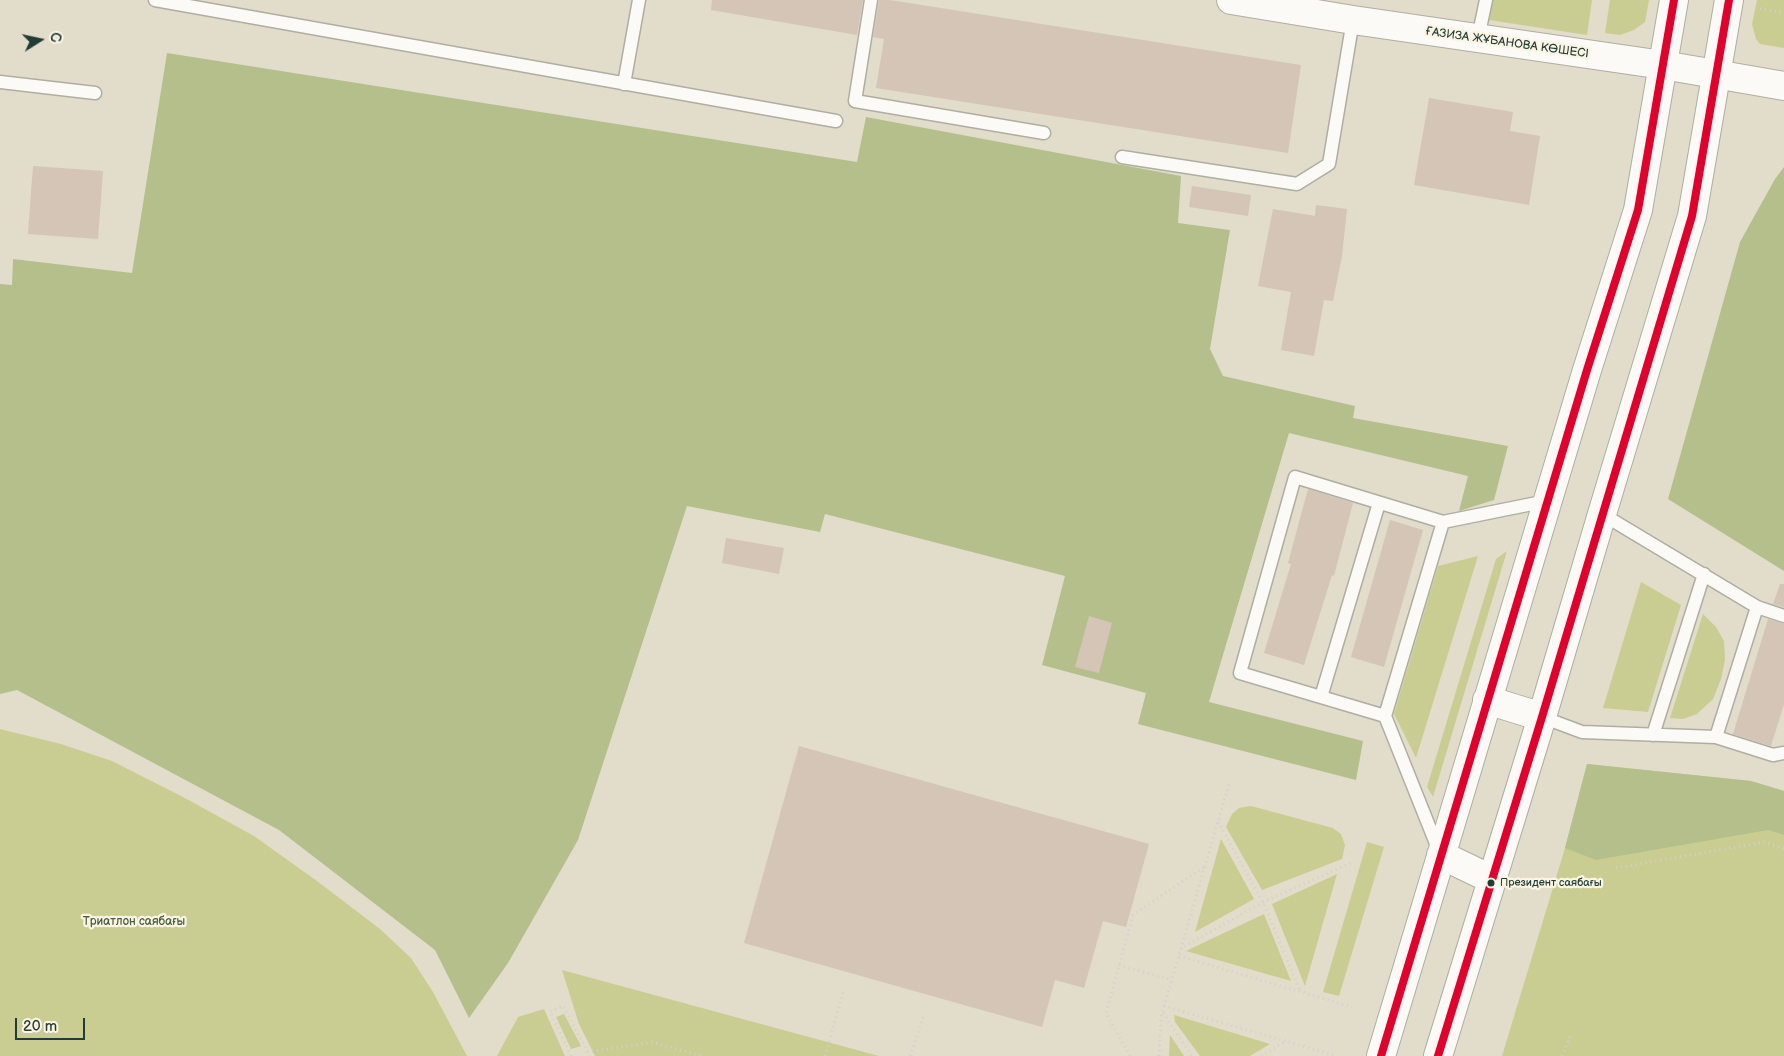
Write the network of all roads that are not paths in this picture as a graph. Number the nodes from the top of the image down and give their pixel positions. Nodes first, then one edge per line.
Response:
1 (155, 0) edge
2 (639, 0) edge
3 (871, 0) edge
4 (1230, 0) edge
5 (1486, 0) edge
6 (1674, 0) edge
7 (1729, 0) edge
8 (175, 2) edge
9 (1353, 20) junction
10 (1478, 38) junction
11 (1663, 65) junction
12 (1718, 74) junction
13 (0, 82) edge
14 (624, 84) junction
15 (1784, 86) edge
16 (95, 93) dead end
17 (836, 121) dead end
18 (1044, 133) dead end
19 (1122, 157) dead end
20 (1547, 501) junction
21 (1379, 502) junction
22 (1602, 514) junction
23 (1443, 522) junction
24 (1704, 574) junction
25 (1756, 607) junction
26 (1784, 616) edge
27 (1321, 697) junction
28 (1487, 700) junction
29 (1386, 716) junction
30 (1542, 717) junction
31 (1653, 735) junction
32 (1716, 737) junction
33 (1784, 753) edge
34 (1441, 855) junction
35 (1492, 879) junction
36 (1381, 1056) edge
37 (1438, 1056) edge

1 - 8 lane
2 - 14 lane
3 - 18 lane
4 - 9 main road, ҒАЗИЗА ЖҰБАНОВА КӨШЕСІ
5 - 10 lane
6 - 11 main road
7 - 12 main road
8 - 14 lane
9 - 10 main road, ҒАЗИЗА ЖҰБАНОВА КӨШЕСІ
9 - 19 lane
10 - 11 main road, ҒАЗИЗА ЖҰБАНОВА КӨШЕСІ
11 - 12 main road, ҒАЗИЗА ЖҰБАНОВА КӨШЕСІ
11 - 20 main road
12 - 15 main road, ҒАЗИЗА ЖҰБАНОВА КӨШЕСІ
12 - 22 main road
13 - 16 lane
14 - 17 lane
20 - 23 lane
20 - 28 main road
21 - 23 lane
21 - 27 lane
21 - 27 lane
22 - 24 lane
22 - 30 main road
23 - 29 lane
24 - 25 lane
24 - 31 lane
25 - 26 lane
25 - 32 lane
27 - 29 lane
28 - 30 main road
28 - 34 main road
29 - 34 lane
30 - 31 lane
30 - 35 main road
31 - 32 lane
32 - 33 lane
34 - 35 main road
34 - 36 main road
35 - 37 main road

